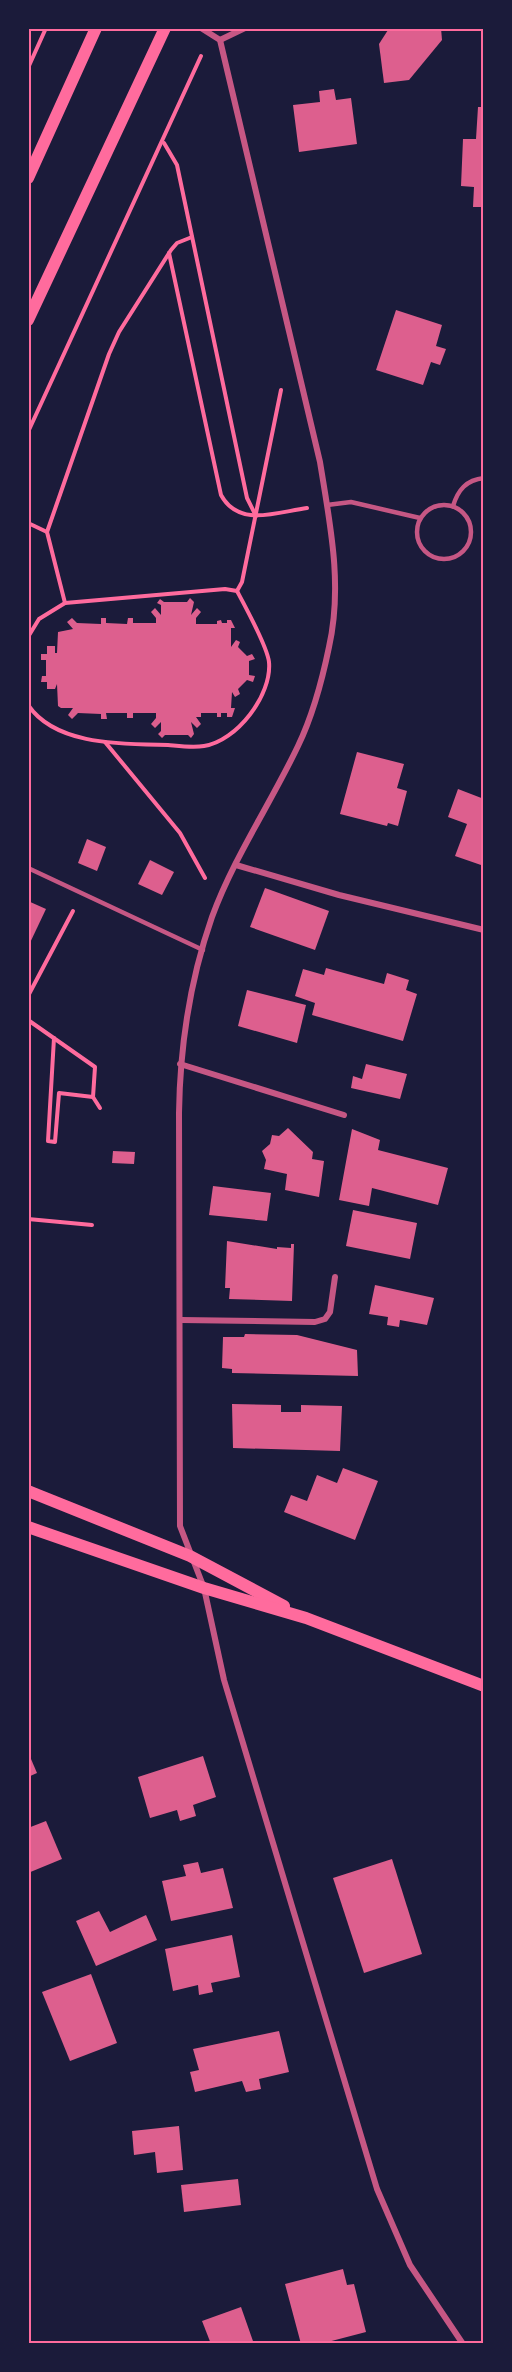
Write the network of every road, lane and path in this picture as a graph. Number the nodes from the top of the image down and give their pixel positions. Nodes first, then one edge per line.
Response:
1 (46, 28) edge
2 (96, 28) edge
3 (165, 28) edge
4 (201, 28) edge
5 (245, 28) edge
6 (211, 34) junction
7 (220, 40) junction
8 (28, 68) edge
9 (164, 143) junction
10 (28, 178) edge
11 (192, 237) junction
12 (170, 253) junction
13 (28, 321) edge
14 (294, 355) junction
15 (28, 432) edge
16 (483, 478) edge
17 (327, 505) junction
18 (453, 506) junction
19 (309, 508) dead end
20 (256, 516) junction
21 (420, 518) junction
22 (28, 523) edge
23 (47, 531) junction
24 (237, 591) junction
25 (65, 603) junction
26 (28, 637) edge
27 (28, 705) edge
28 (104, 741) junction
29 (236, 865) junction
30 (28, 868) edge
31 (207, 881) dead end
32 (82, 894) junction
33 (483, 930) edge
34 (203, 950) junction
35 (28, 996) edge
36 (28, 1020) edge
37 (54, 1038) junction
38 (180, 1064) junction
39 (93, 1097) junction
40 (100, 1108) dead end
41 (344, 1115) dead end
42 (28, 1219) edge
43 (92, 1226) dead end
44 (335, 1277) dead end
45 (181, 1320) junction
46 (28, 1491) edge
47 (31, 1530) edge
48 (190, 1556) junction
49 (204, 1588) junction
50 (306, 1618) junction
51 (483, 1686) edge
52 (463, 2343) edge

1 - 8 path
2 - 10 main road
3 - 13 main road
4 - 6 street
5 - 7 street
6 - 7 street
6 - 9 path
7 - 14 street
9 - 11 path
9 - 15 path
11 - 12 path
11 - 20 path
12 - 20 path
12 - 23 path
14 - 17 street
14 - 20 path
16 - 18 lane
17 - 21 lane
17 - 29 street
18 - 21 lane
18 - 21 lane
19 - 20 path
20 - 24 path
22 - 23 path
23 - 25 path
24 - 25 path
24 - 28 path
25 - 26 path
27 - 28 path
28 - 31 path
29 - 33 street
29 - 34 street
30 - 32 lane
32 - 34 lane
32 - 35 path
34 - 38 street
36 - 37 path
37 - 39 path
37 - 39 path
38 - 41 street
38 - 45 street
39 - 40 path
42 - 43 path
44 - 45 street
45 - 48 street
46 - 48 main road
47 - 49 main road
48 - 49 street
48 - 50 main road
49 - 50 main road
49 - 52 street
50 - 51 main road

